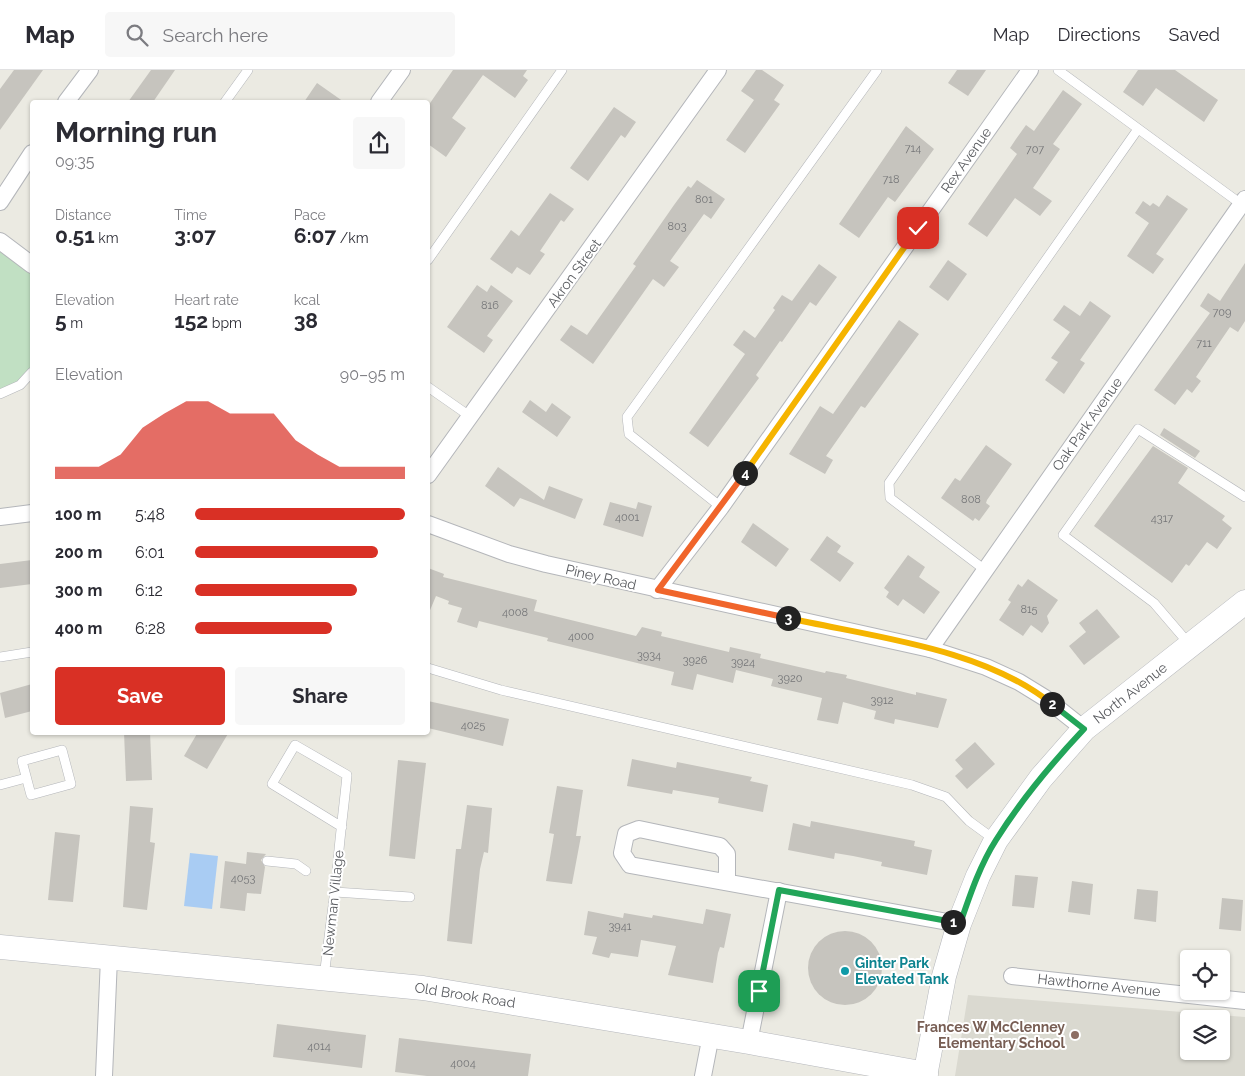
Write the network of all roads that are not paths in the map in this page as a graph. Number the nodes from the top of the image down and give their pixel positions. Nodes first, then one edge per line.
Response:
1 (90, 70) edge
2 (248, 70) edge
3 (402, 70) edge
4 (562, 70) edge
5 (718, 70) edge
6 (877, 70) edge
7 (1030, 70) edge
8 (1058, 70) edge
9 (68, 100) edge
10 (226, 100) edge
11 (380, 100) edge
12 (1138, 129) junction
13 (30, 156) edge
14 (1243, 201) edge
15 (0, 202) edge
16 (0, 242) edge
17 (430, 257) edge
18 (30, 264) edge
19 (30, 374) edge
20 (430, 388) edge
21 (0, 394) edge
22 (471, 417) junction
23 (430, 473) edge
24 (1245, 497) edge
25 (722, 507) junction
26 (30, 513) edge
27 (0, 518) edge
28 (430, 525) edge
29 (985, 570) junction
30 (658, 590) junction
31 (1245, 602) edge
32 (1190, 645) junction
33 (930, 649) junction
34 (30, 652) edge
35 (0, 657) edge
36 (430, 669) edge
37 (1084, 729) junction
38 (26, 778) junction
39 (0, 785) edge
40 (342, 827) junction
41 (996, 840) junction
42 (268, 861) dead end
43 (306, 871) dead end
44 (727, 882) junction
45 (779, 890) junction
46 (335, 892) junction
47 (410, 897) dead end
48 (960, 924) junction
49 (0, 947) edge
50 (109, 958) junction
51 (1012, 976) dead end
52 (324, 980) junction
53 (1245, 1001) edge
54 (711, 1035) junction
55 (750, 1042) junction
56 (925, 1075) edge
57 (104, 1076) edge
58 (703, 1076) edge

1 - 9 street
2 - 10 lane
3 - 11 street
4 - 17 lane
5 - 22 street, Akron Street
6 - 25 lane
7 - 25 street, Rex Avenue
8 - 12 lane
12 - 14 lane
12 - 29 lane
13 - 15 street
14 - 29 street, Oak Park Avenue
16 - 18 street
19 - 21 lane
20 - 22 lane
22 - 23 street, Akron Street
24 - 32 lane
25 - 30 street, Rex Avenue
26 - 27 street
28 - 30 street, Piney Road
29 - 33 street, Oak Park Avenue
30 - 33 street, Piney Road
31 - 32 street, North Avenue
32 - 37 street, North Avenue
33 - 37 street, Piney Road
34 - 35 lane
36 - 41 lane
37 - 41 street, North Avenue
38 - 38 lane
38 - 39 lane
40 - 40 lane, Newman Village
40 - 46 lane, Newman Village
41 - 48 street, North Avenue
42 - 43 lane
44 - 44 street
44 - 45 street
45 - 48 street
45 - 55 street
46 - 47 lane
46 - 52 lane, Newman Village
48 - 56 street, North Avenue
49 - 50 street, Old Brook Road
50 - 52 street, Old Brook Road
50 - 57 street
51 - 53 street, Hawthorne Avenue
52 - 54 street, Old Brook Road
54 - 55 street, Old Brook Road
54 - 58 street
55 - 56 street, Old Brook Road

